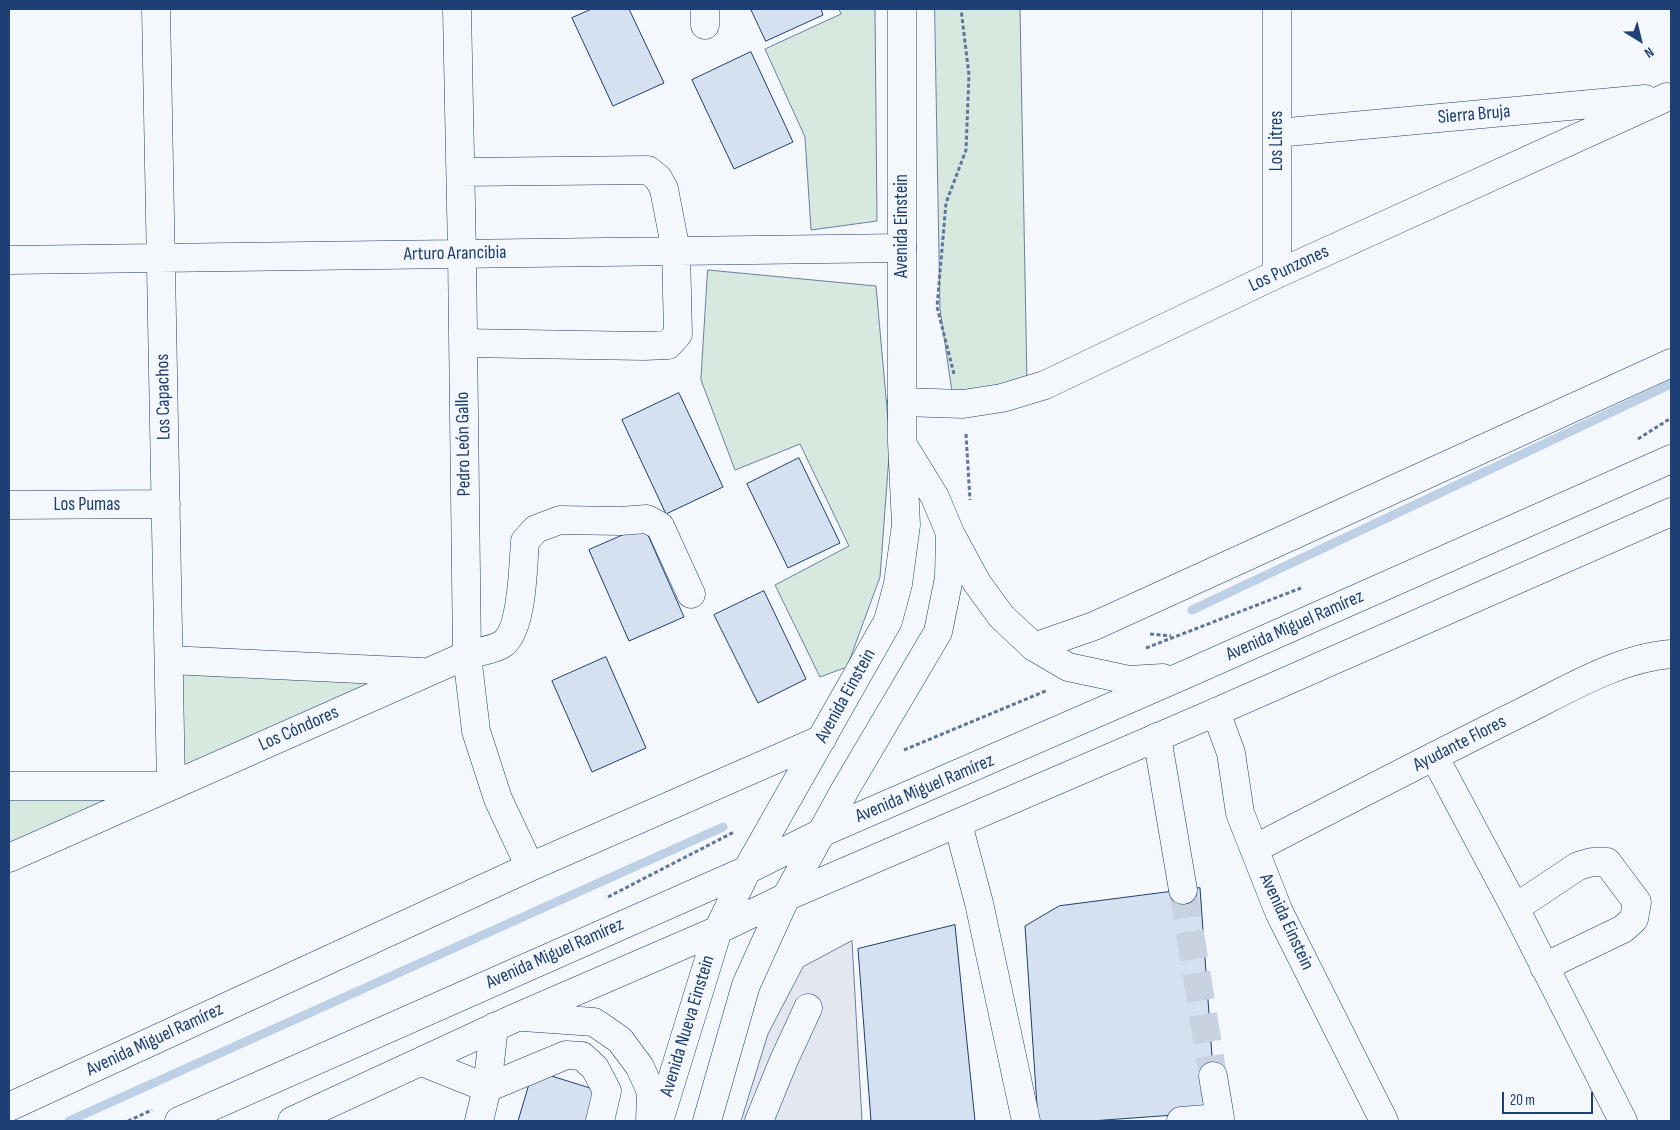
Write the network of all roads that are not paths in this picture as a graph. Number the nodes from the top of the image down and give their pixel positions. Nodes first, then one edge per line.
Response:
1 (156, 9) edge
2 (457, 9) edge
3 (902, 9) edge
4 (1277, 9) edge
5 (1669, 97) edge
6 (1277, 133) junction
7 (461, 172) junction
8 (902, 248) junction
9 (676, 251) junction
10 (462, 254) junction
11 (161, 258) junction
12 (9, 260) edge
13 (1277, 274) junction
14 (463, 343) junction
15 (1671, 363) edge
16 (902, 402) junction
17 (902, 442) junction
18 (1671, 459) edge
19 (166, 504) junction
20 (9, 506) edge
21 (1671, 512) edge
22 (950, 533) junction
23 (691, 594) dead end
24 (1034, 647) junction
25 (467, 654) junction
26 (1671, 654) edge
27 (169, 660) junction
28 (427, 673) junction
29 (1182, 676) junction
30 (1216, 712) junction
31 (1157, 737) junction
32 (822, 739) junction
33 (1434, 756) junction
34 (9, 786) edge
35 (171, 786) junction
36 (958, 824) junction
37 (819, 834) junction
38 (1254, 849) junction
39 (9, 858) edge
40 (530, 867) junction
41 (747, 870) junction
42 (1182, 890) tunnel mouth
43 (786, 897) junction
44 (1515, 908) junction
45 (718, 930) junction
46 (1544, 968) junction
47 (808, 1008) dead end
48 (505, 1022) junction
49 (422, 1062) junction
50 (1213, 1076) tunnel mouth
51 (487, 1088) junction
52 (9, 1107) edge
53 (180, 1121) edge
54 (292, 1121) edge
55 (478, 1121) edge
56 (600, 1121) edge
57 (650, 1121) edge
58 (659, 1121) edge
59 (707, 1121) edge
60 (759, 1121) edge
61 (1026, 1121) edge
62 (1181, 1121) edge
63 (1384, 1121) edge
64 (1623, 1121) edge

1 - 11 street, Los Capachos
2 - 7 street, Pedro León Gallo
3 - 8 street, Avenida Einstein
4 - 6 street, Los Litres
5 - 6 street, Sierra Bruja
5 - 13 street, Los Punzones
6 - 13 street, Los Litres
7 - 9 street
7 - 10 street, Pedro León Gallo
8 - 9 street, Arturo Arancibia
8 - 16 street, Avenida Einstein
9 - 10 street, Arturo Arancibia
9 - 14 street
10 - 11 street, Arturo Arancibia
10 - 14 street, Pedro León Gallo
11 - 12 street, Arturo Arancibia
11 - 19 street, Los Capachos
13 - 16 street, Los Punzones
14 - 25 street, Pedro León Gallo
15 - 24 street
16 - 17 street, Avenida Einstein
17 - 22 street
17 - 32 street, Avenida Einstein
18 - 29 street, Avenida Miguel Ramírez
19 - 20 street, Los Pumas
19 - 27 street, Los Capachos
21 - 30 street
22 - 24 street
22 - 37 street
23 - 25 street, Los Cóndores
24 - 29 street
25 - 28 street, Los Cóndores
25 - 40 street, Pedro León Gallo
26 - 33 street, Ayudante Flores
27 - 28 street, Los Cóndores
27 - 35 street, Los Capachos
28 - 35 street, Los Cóndores
29 - 37 street, Avenida Miguel Ramírez
30 - 31 street
30 - 38 street, Avenida Einstein
31 - 36 street
31 - 42 street
32 - 40 street, Avenida Miguel Ramírez
32 - 41 street, Avenida Einstein
33 - 38 street, Ayudante Flores
33 - 44 street
34 - 35 street, Los Cóndores
35 - 39 street, Los Cóndores
36 - 43 street
36 - 61 street
37 - 41 street, Avenida Miguel Ramírez
37 - 43 street
38 - 63 street, Avenida Einstein
40 - 52 street, Avenida Miguel Ramírez
41 - 45 street, Avenida Einstein
41 - 53 street, Avenida Miguel Ramírez
43 - 45 street
43 - 59 street
44 - 46 street
44 - 46 street
45 - 48 street
45 - 58 street, Avenida Nueva Einstein
46 - 64 street
47 - 60 street
48 - 49 street
48 - 51 street
48 - 57 street
49 - 51 street
49 - 54 street
50 - 62 street
51 - 55 street
51 - 56 street

